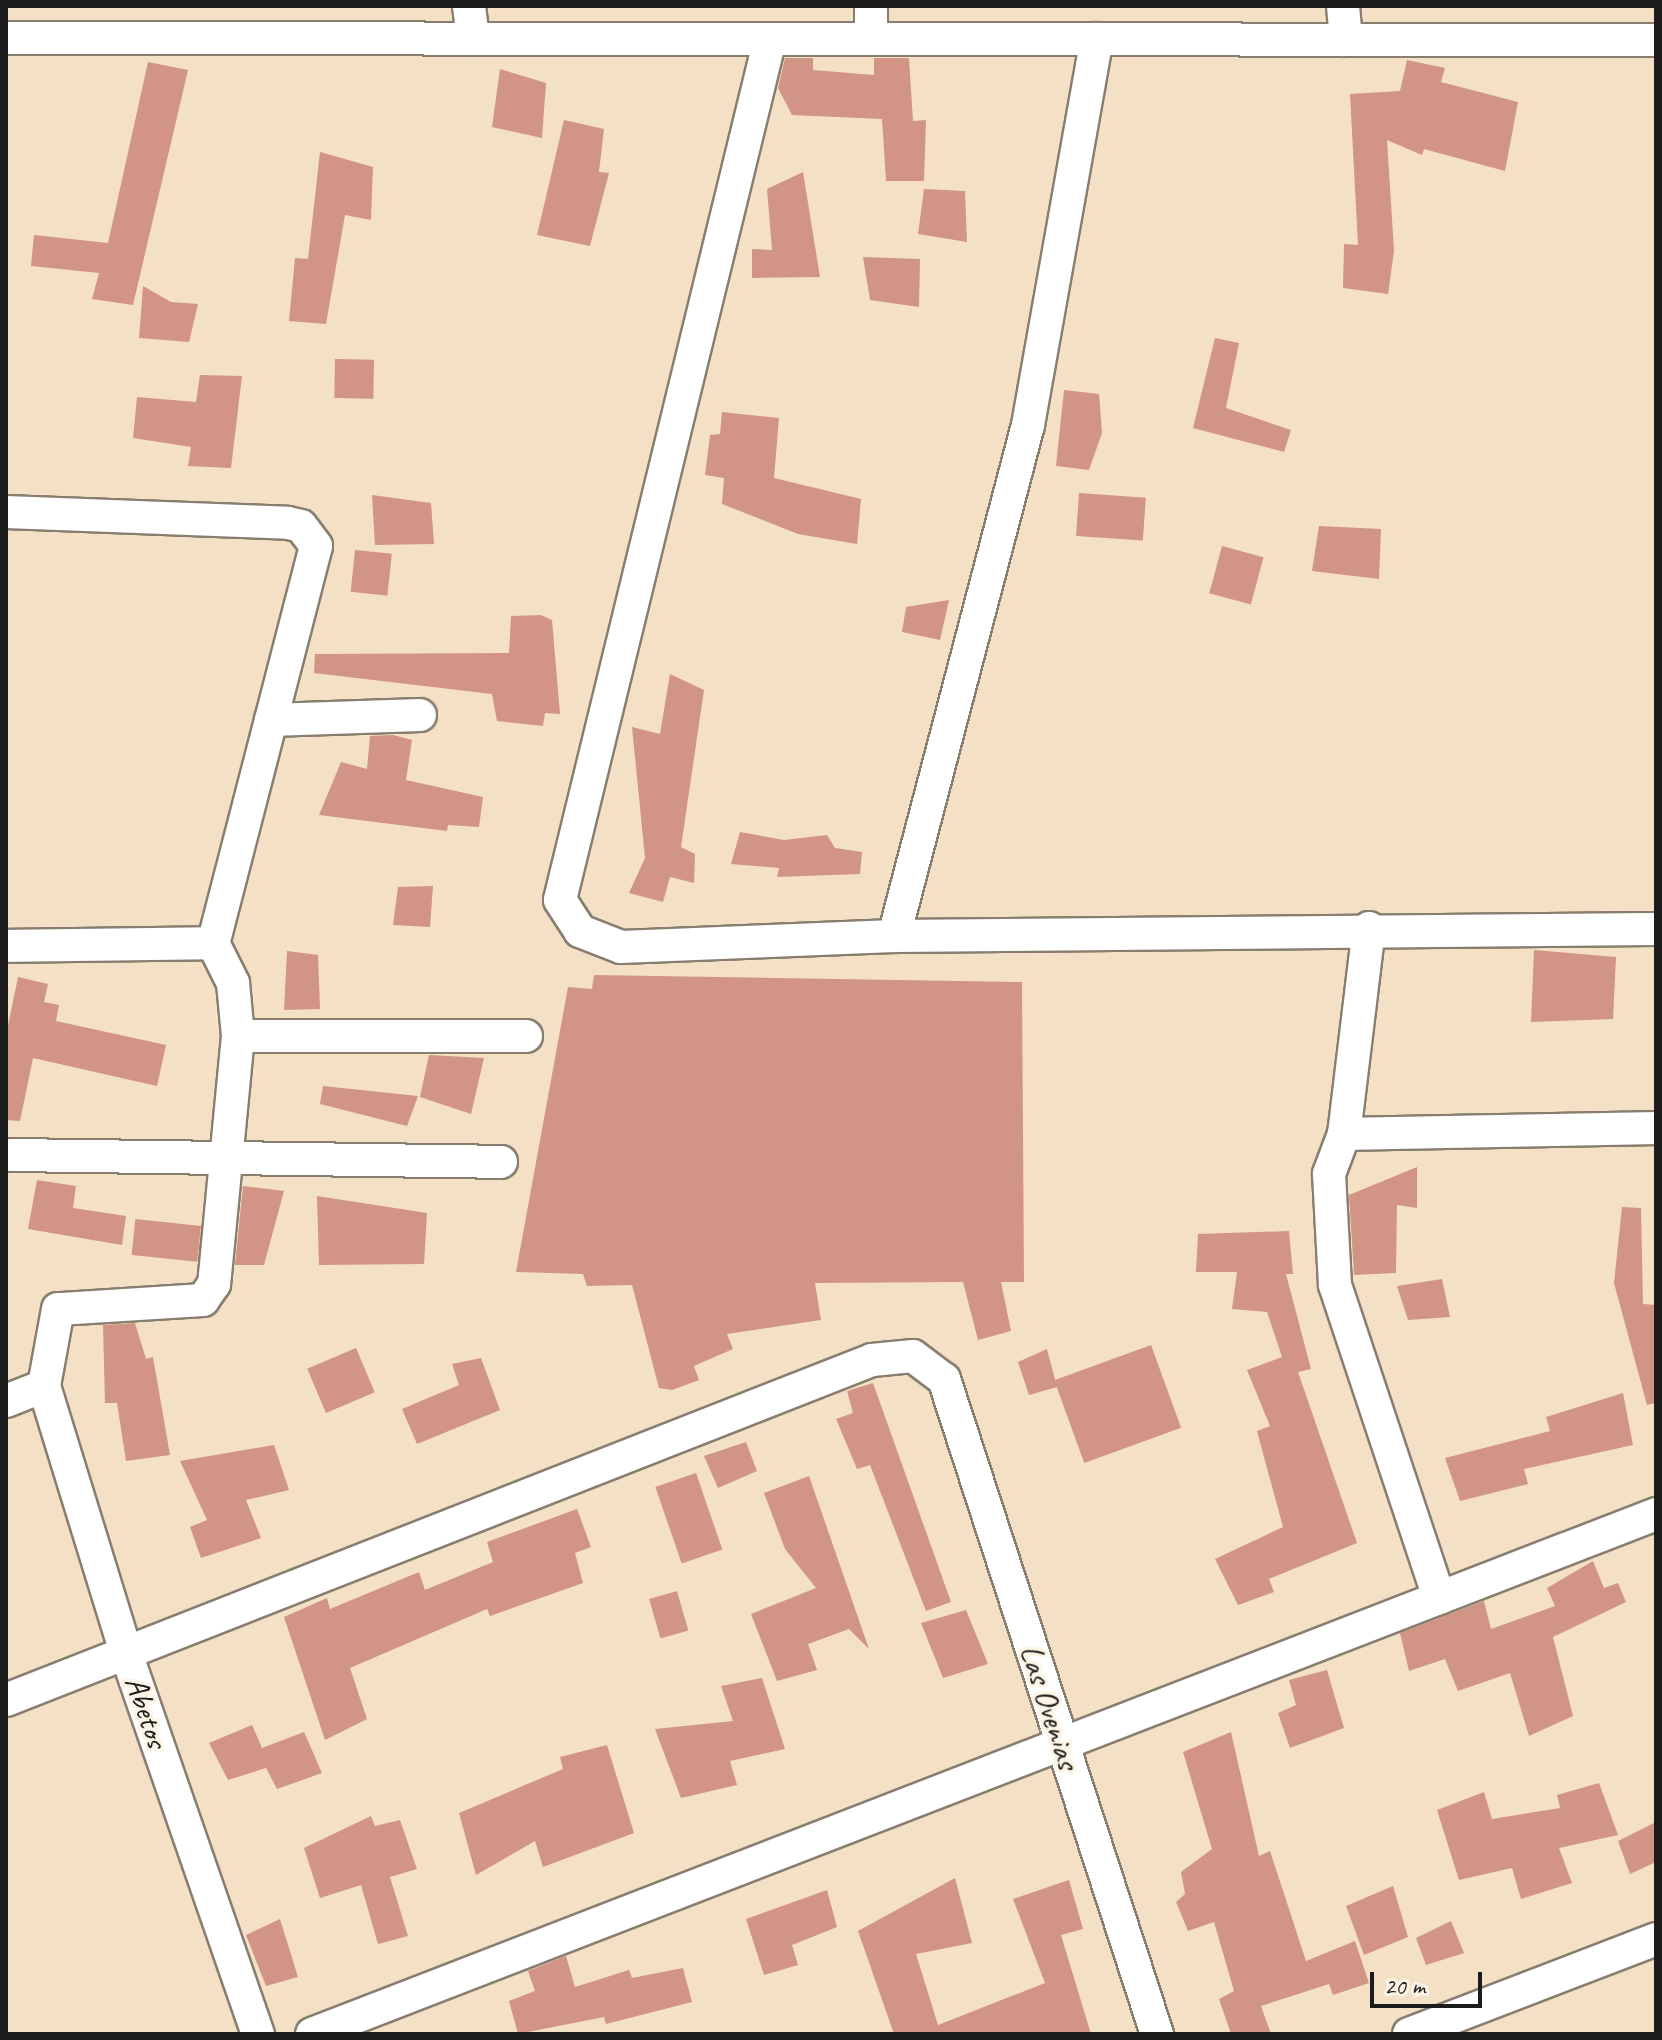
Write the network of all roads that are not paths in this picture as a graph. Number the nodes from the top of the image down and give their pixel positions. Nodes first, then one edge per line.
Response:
1 (469, 6) edge
2 (871, 6) edge
3 (1343, 6) edge
4 (6, 38) edge
5 (473, 39) junction
6 (770, 39) junction
7 (871, 39) junction
8 (1097, 39) junction
9 (1346, 40) junction
10 (1656, 40) edge
11 (6, 512) edge
12 (420, 715) dead end
13 (271, 720) junction
14 (1369, 928) junction
15 (1656, 929) edge
16 (894, 936) junction
17 (213, 943) junction
18 (6, 946) edge
19 (238, 1036) junction
20 (526, 1036) dead end
21 (1656, 1128) edge
22 (1344, 1134) junction
23 (11, 1155) dead end
24 (226, 1159) junction
25 (501, 1162) dead end
26 (44, 1386) junction
27 (6, 1401) edge
28 (1656, 1514) edge
29 (1439, 1598) junction
30 (126, 1653) junction
31 (6, 1700) edge
32 (1061, 1744) junction
33 (1656, 1939) edge
34 (258, 2034) edge
35 (312, 2034) edge
36 (1157, 2034) edge
37 (1409, 2034) edge

1 - 5 street
2 - 7 street
3 - 9 street
4 - 5 street
5 - 6 street
6 - 7 street
6 - 16 street
7 - 8 street
8 - 9 street
8 - 16 street
9 - 10 street
11 - 13 street
12 - 13 street
13 - 17 street
14 - 15 street
14 - 16 street
14 - 22 street
17 - 18 street
17 - 19 street
19 - 20 street
19 - 24 street
21 - 22 street
22 - 29 street
23 - 24 street
24 - 25 street
24 - 26 street
26 - 27 street
26 - 30 street, Abetos
28 - 29 street
29 - 32 street
30 - 31 street
30 - 32 street, Las Ovenias
30 - 34 street, Abetos
32 - 35 street
32 - 36 street, Las Ovenias
33 - 37 street

